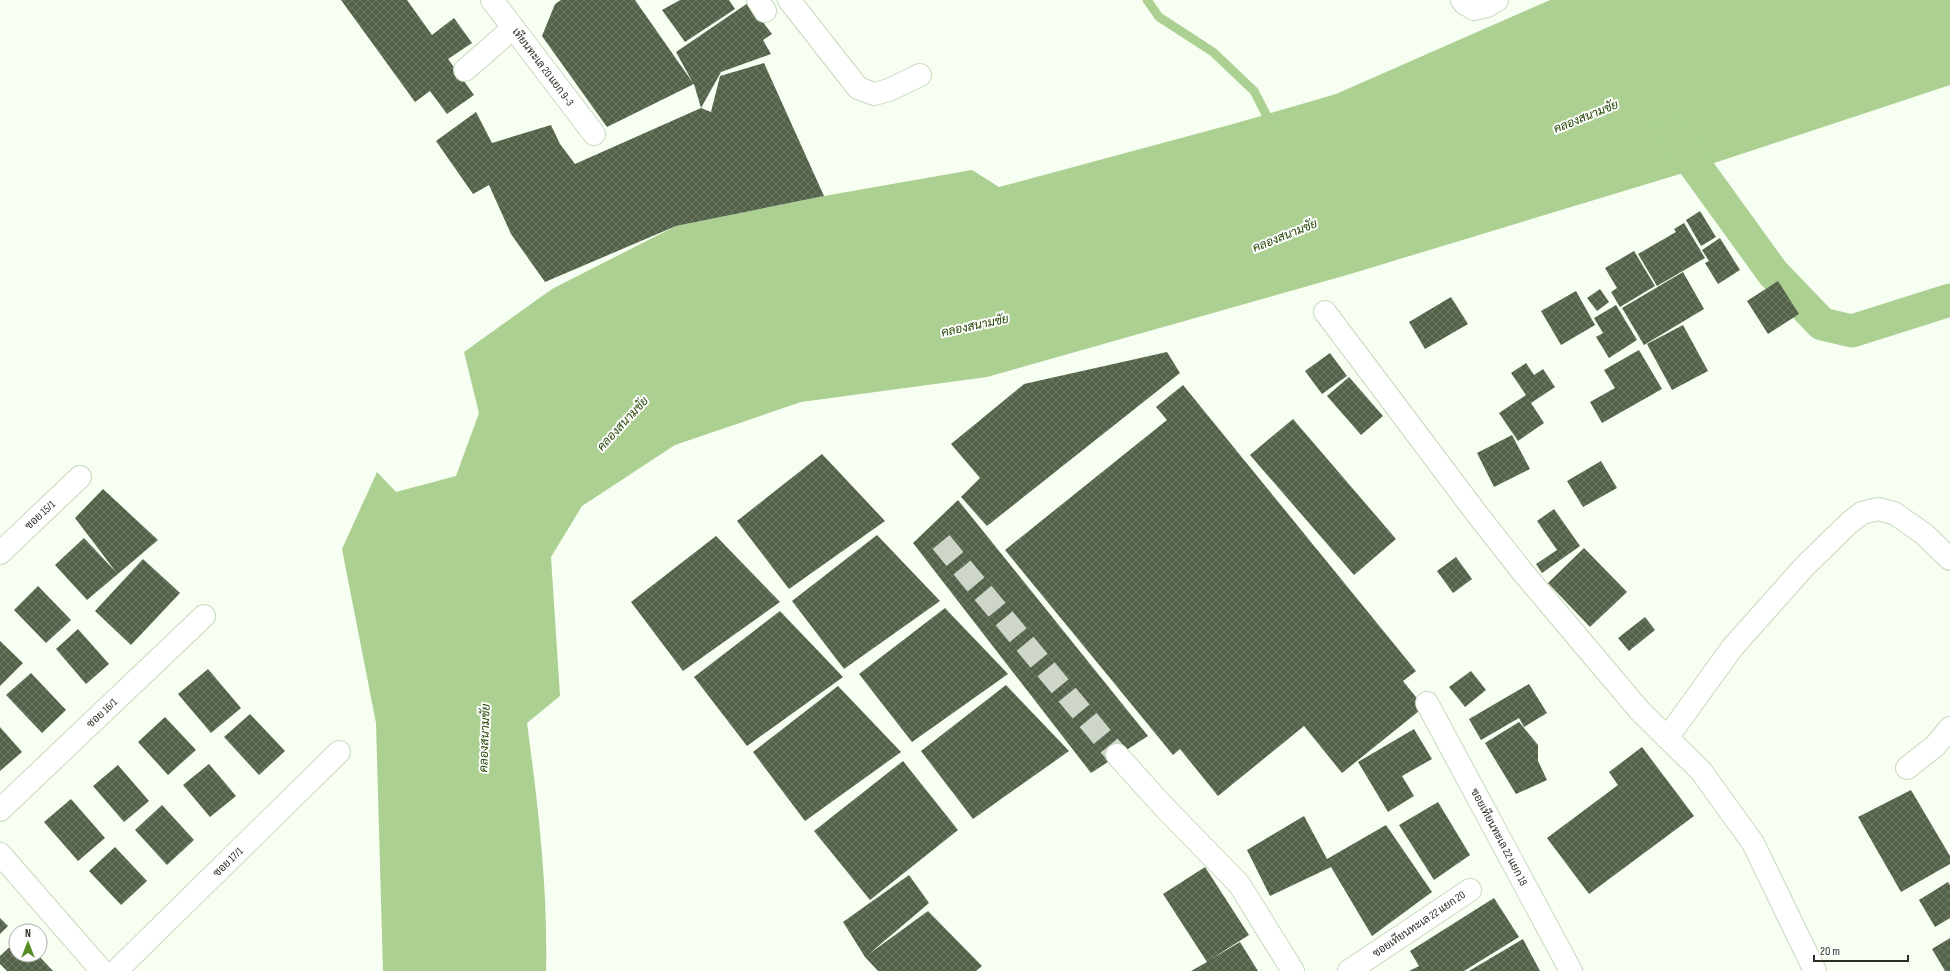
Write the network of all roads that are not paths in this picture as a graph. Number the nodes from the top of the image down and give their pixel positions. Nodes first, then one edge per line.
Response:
1 (492, 0) edge
2 (789, 0) edge
3 (1462, 0) edge
4 (1497, 0) edge
5 (513, 28) junction
6 (465, 70) dead end
7 (920, 75) dead end
8 (594, 134) dead end
9 (1325, 312) dead end
10 (80, 477) dead end
11 (0, 553) edge
12 (1950, 559) edge
13 (204, 616) dead end
14 (1427, 703) dead end
15 (1950, 728) edge
16 (1667, 738) junction
17 (339, 752) dead end
18 (1117, 755) tunnel mouth
19 (1907, 768) dead end
20 (0, 810) edge
21 (0, 854) edge
22 (1470, 890) dead end
23 (102, 971) edge
24 (116, 971) edge
25 (1293, 971) edge
26 (1349, 971) edge
27 (1571, 971) edge
28 (1815, 971) edge

1 - 5 street, เทียนทะเล 20 แยก 9-3
2 - 7 street
3 - 4 street
5 - 6 street
5 - 8 street, เทียนทะเล 20 แยก 9-3
9 - 16 street
10 - 11 street, ซอย 15/1
12 - 16 street
13 - 20 street, ซอย 16/1
14 - 27 street, ซอยเทียนทะเล 22 แยก 18
15 - 19 street
16 - 28 street
17 - 24 street, ซอย 17/1
18 - 25 street
21 - 23 street
22 - 26 street, ซอยเทียนทะเล 22 แยก 20

